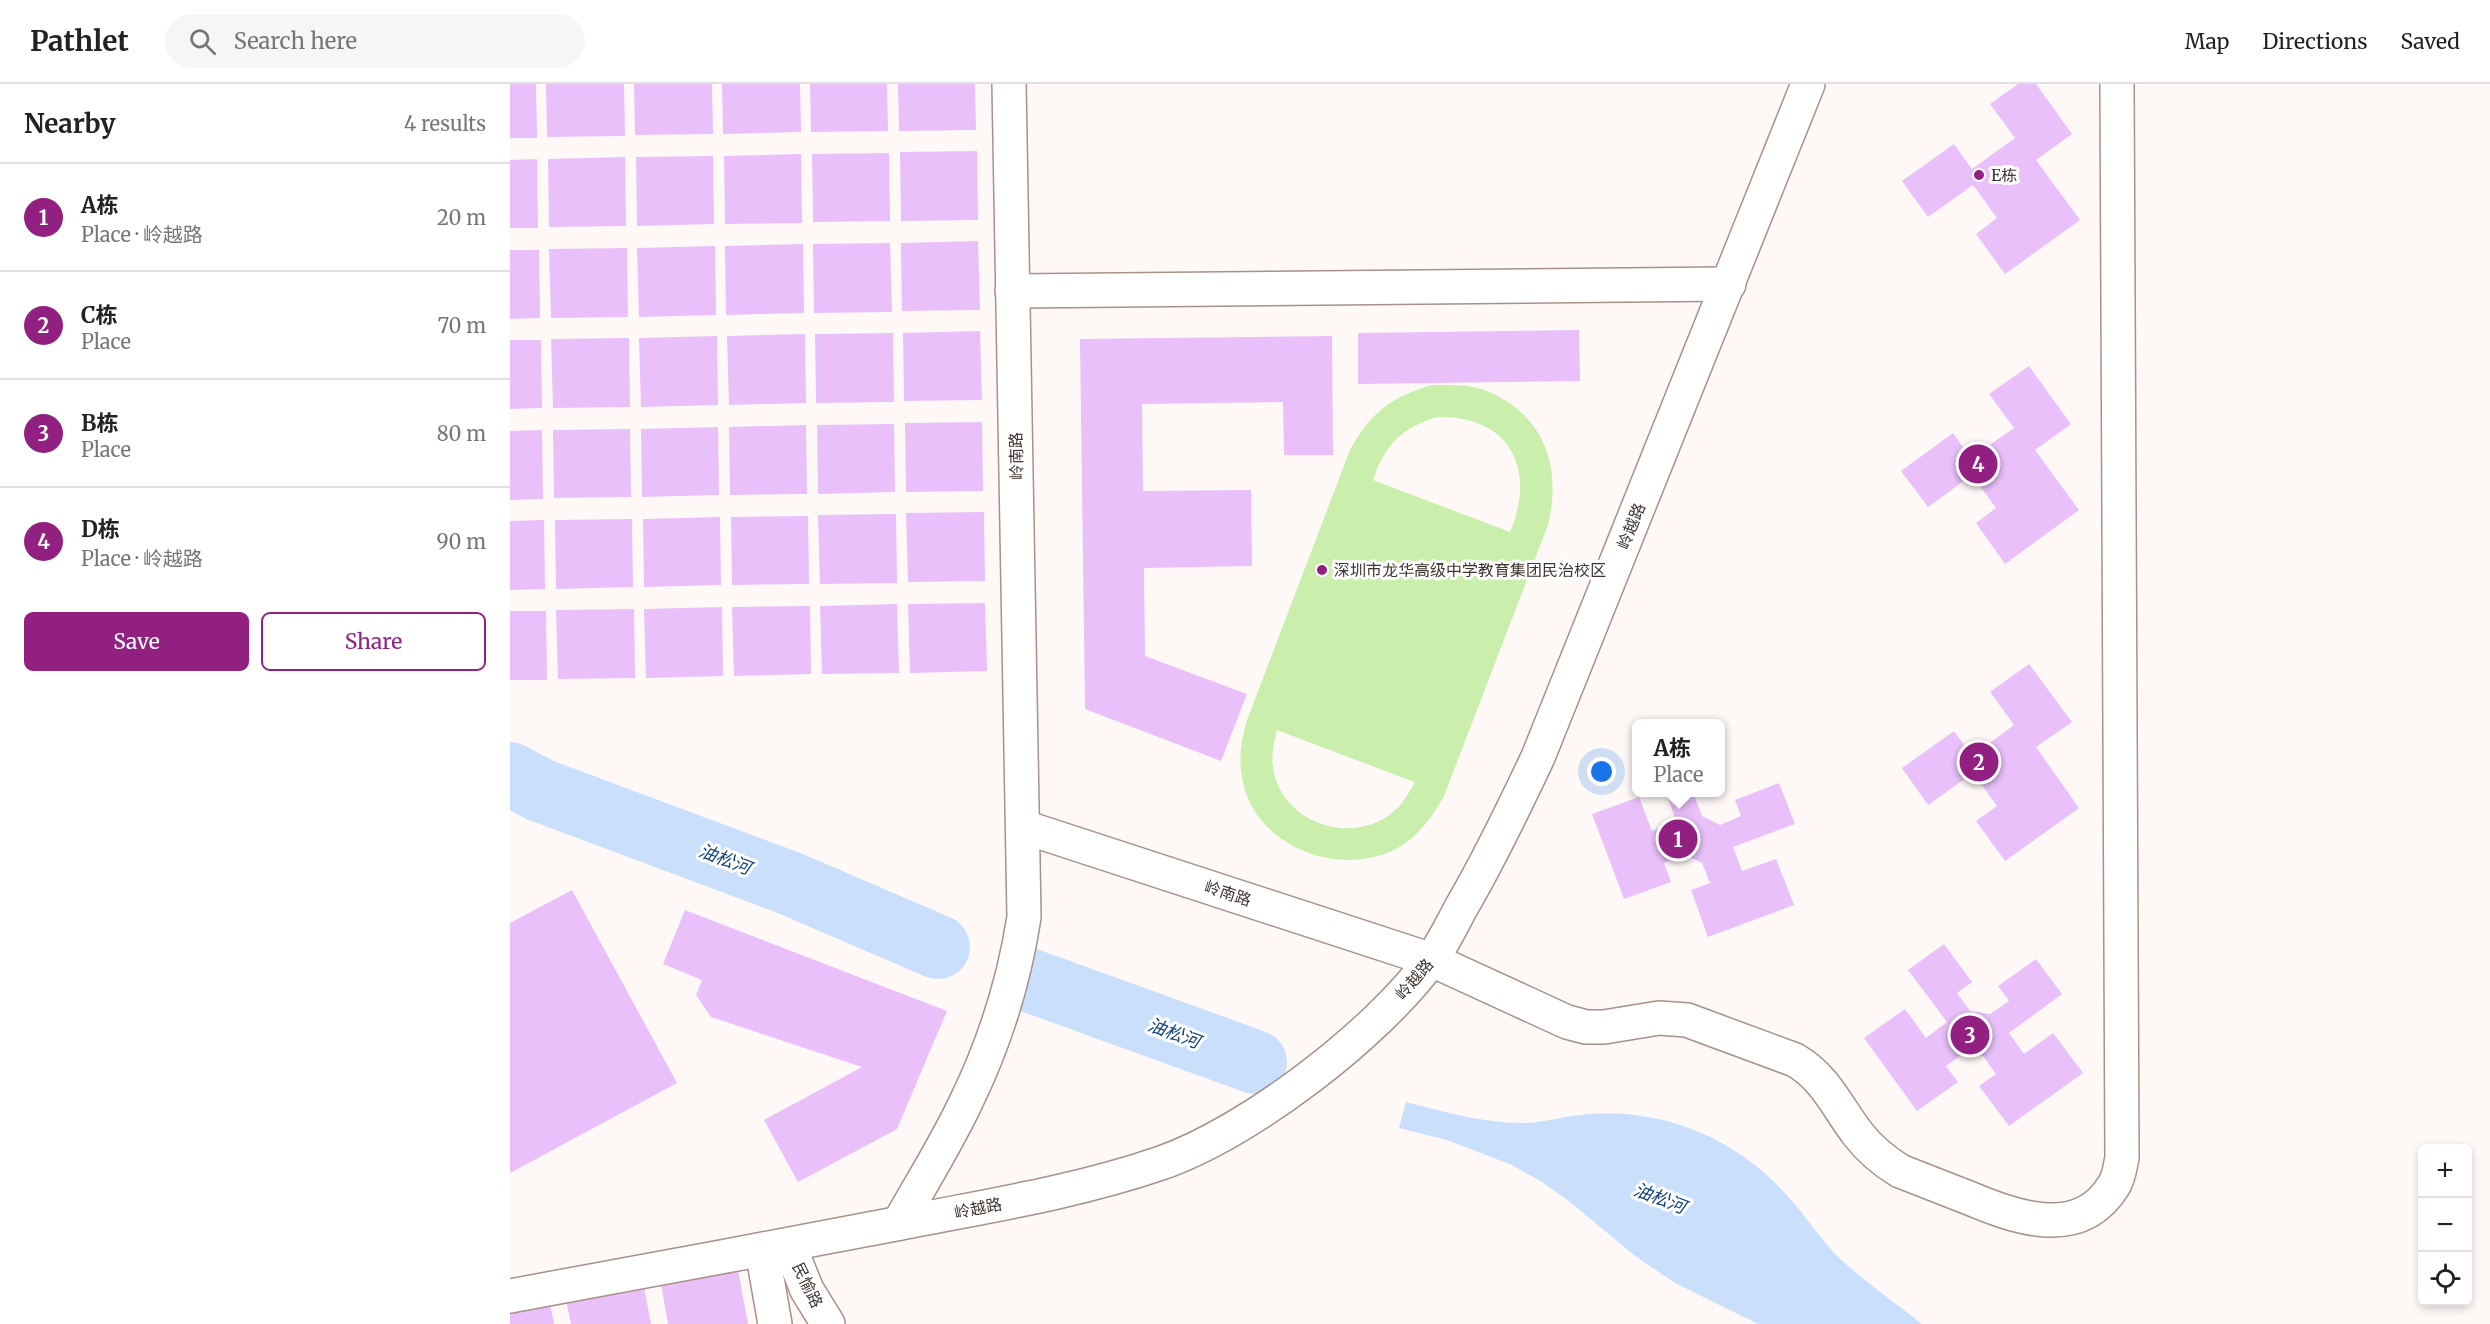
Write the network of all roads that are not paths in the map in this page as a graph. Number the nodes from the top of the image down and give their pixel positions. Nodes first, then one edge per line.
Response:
1 (1009, 84) edge
2 (1808, 84) edge
3 (2117, 84) edge
4 (1729, 284) junction
5 (1012, 291) junction
6 (1024, 827) junction
7 (1432, 960) junction
8 (898, 1223) junction
9 (775, 1247) junction
10 (510, 1296) edge
11 (775, 1324) edge
12 (828, 1324) edge

1 - 5 street, 岭南路
2 - 4 street, 岭越路
3 - 7 street, 岭南路
4 - 5 street
4 - 7 street, 岭越路
5 - 6 street, 岭南路
6 - 7 street, 岭南路
6 - 8 street, 岭南路
7 - 8 street, 岭越路
8 - 9 street, 岭越路
9 - 10 street, 岭越路
9 - 11 street
9 - 12 street, 民愉路

